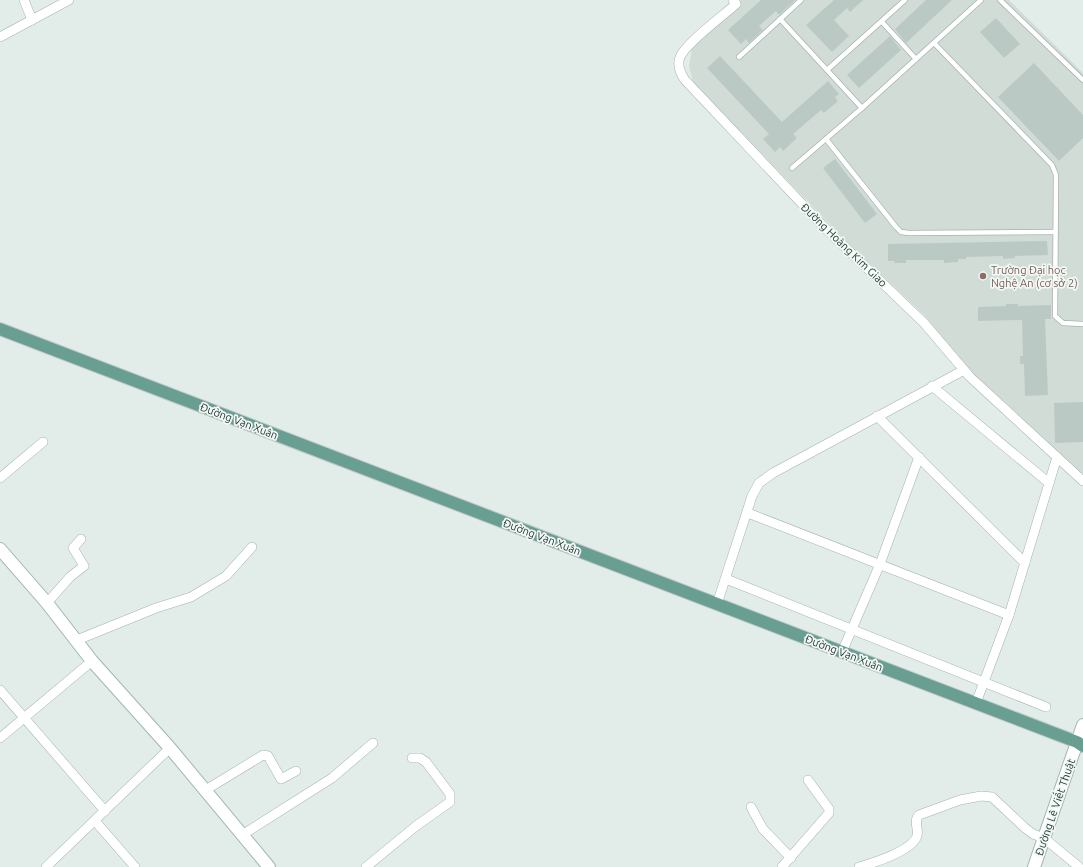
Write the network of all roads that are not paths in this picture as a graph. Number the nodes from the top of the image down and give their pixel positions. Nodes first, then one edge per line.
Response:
1 (24, 0) edge
2 (69, 0) edge
3 (801, 0) edge
4 (905, 0) edge
5 (981, 0) edge
6 (1000, 0) edge
7 (737, 1) edge
8 (780, 19) junction
9 (32, 20) junction
10 (882, 22) junction
11 (0, 37) edge
12 (934, 43) junction
13 (739, 57) dead end
14 (916, 59) junction
15 (827, 70) junction
16 (1083, 80) edge
17 (862, 108) junction
18 (826, 139) junction
19 (792, 168) dead end
20 (1056, 232) junction
21 (1083, 324) edge
22 (0, 329) edge
23 (964, 370) junction
24 (932, 386) junction
25 (877, 416) junction
26 (43, 442) dead end
27 (919, 457) junction
28 (1058, 457) junction
29 (0, 478) edge
30 (1083, 480) edge
31 (1049, 483) junction
32 (748, 513) junction
33 (81, 539) dead end
34 (252, 547) dead end
35 (0, 550) edge
36 (1025, 563) junction
37 (880, 564) junction
38 (726, 579) junction
39 (47, 603) junction
40 (717, 604) junction
41 (1009, 615) junction
42 (852, 629) junction
43 (77, 640) junction
44 (842, 652) junction
45 (92, 661) junction
46 (984, 682) junction
47 (0, 690) edge
48 (976, 703) junction
49 (1046, 707) dead end
50 (24, 718) junction
51 (1083, 725) edge
52 (0, 738) edge
53 (373, 743) dead end
54 (1080, 744) edge
55 (170, 748) junction
56 (412, 758) dead end
57 (296, 771) dead end
58 (808, 780) dead end
59 (204, 791) junction
60 (751, 807) dead end
61 (105, 811) junction
62 (95, 821) junction
63 (242, 835) junction
64 (1044, 838) junction
65 (791, 858) junction
66 (46, 867) edge
67 (135, 867) edge
68 (269, 867) edge
69 (366, 867) edge
70 (782, 867) edge
71 (859, 867) edge
72 (1034, 867) edge
73 (1079, 867) edge

1 - 9 street
2 - 9 street
3 - 8 lane
4 - 10 lane
5 - 12 lane
6 - 16 lane
7 - 23 street, Đường Hoàng Kim Giao
8 - 13 lane
8 - 15 lane
9 - 11 street
10 - 14 lane
10 - 15 lane
12 - 14 lane
12 - 20 lane
14 - 17 lane
15 - 17 lane
17 - 18 lane
18 - 19 lane
18 - 20 lane
20 - 21 lane
22 - 40 main road, Đường Vạn Xuân
23 - 24 street
23 - 28 street, Đường Hoàng Kim Giao
24 - 25 street
24 - 31 street
25 - 27 street
25 - 32 street
26 - 29 street
27 - 36 street
27 - 37 street
28 - 30 street, Đường Hoàng Kim Giao
28 - 31 street
31 - 36 street
32 - 37 street
32 - 38 street
33 - 39 street
34 - 43 street
35 - 39 street
36 - 41 street
37 - 41 street
37 - 42 street
38 - 40 street
38 - 42 street
39 - 43 street
40 - 44 main road, Đường Vạn Xuân
41 - 46 street
42 - 44 street
42 - 46 street
43 - 45 street
44 - 48 main road, Đường Vạn Xuân
45 - 50 street
45 - 55 street
46 - 48 street
46 - 49 street
47 - 50 street
48 - 54 main road, Đường Vạn Xuân
50 - 52 street
50 - 61 street
51 - 54 street, Đường Lê Viết Thuật
53 - 63 street
54 - 64 street, Đường Lê Viết Thuật
55 - 59 street
55 - 61 street
56 - 69 street
57 - 59 street
58 - 65 street
59 - 63 street
60 - 65 street
61 - 62 street
62 - 66 street
62 - 67 street
63 - 68 street
64 - 71 street
64 - 72 street, Đường Lê Viết Thuật
64 - 73 street
65 - 70 street

